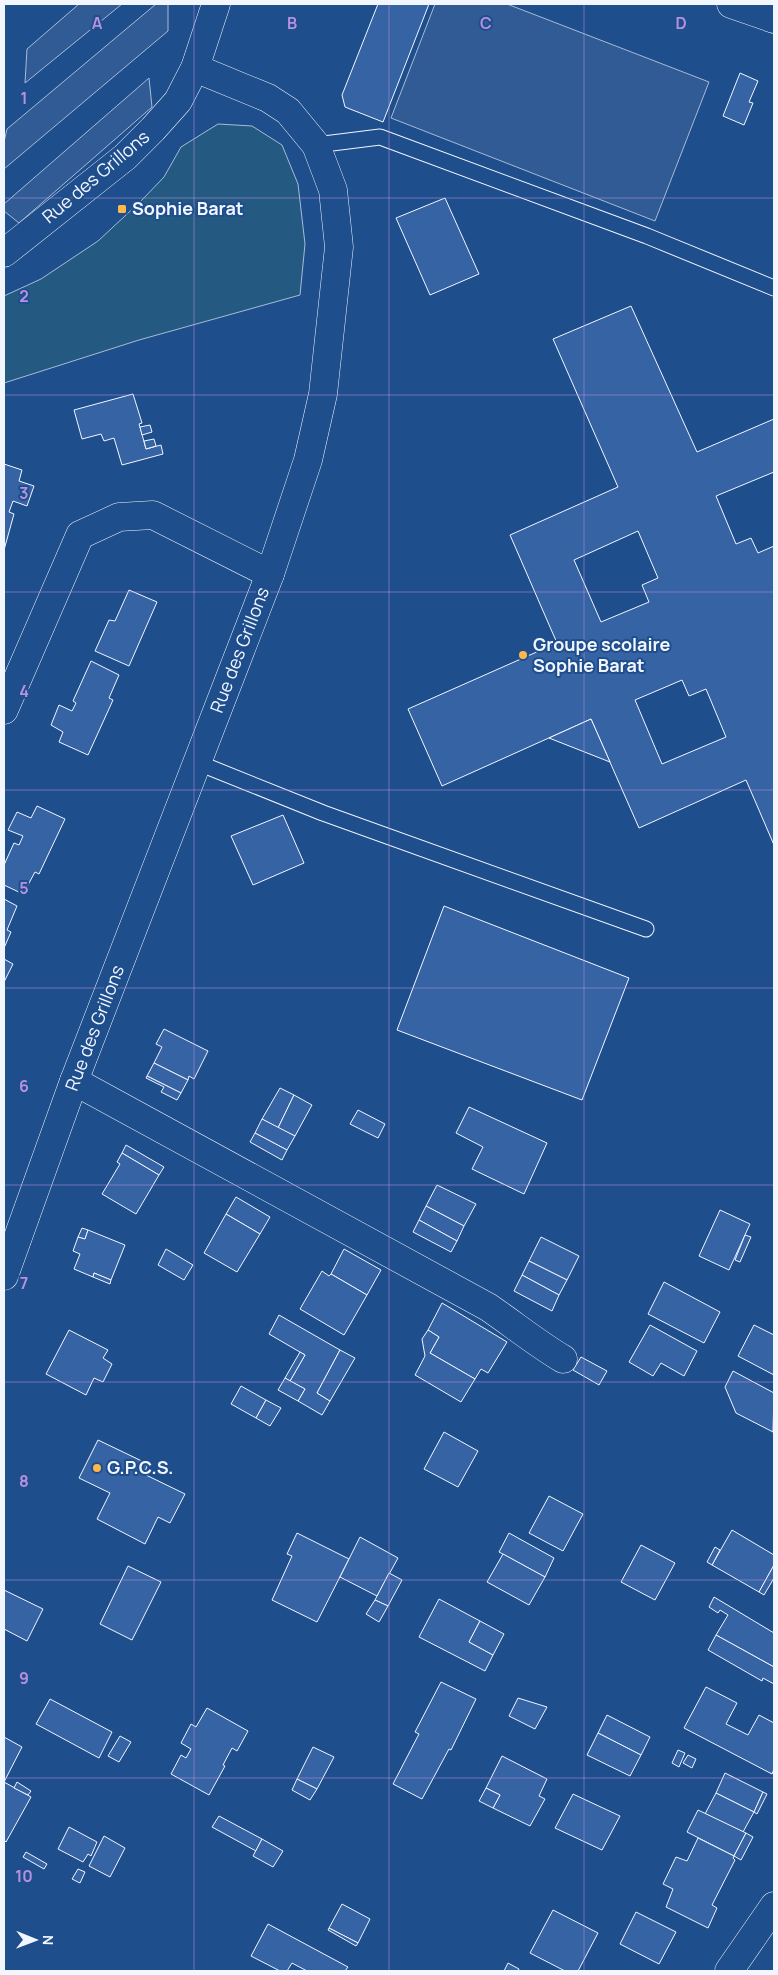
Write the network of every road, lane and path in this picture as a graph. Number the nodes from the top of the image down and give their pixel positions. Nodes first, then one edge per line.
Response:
1 (216, 4) edge
2 (731, 4) edge
3 (774, 19) edge
4 (195, 68) junction
5 (316, 145) junction
6 (4, 253) edge
7 (774, 288) edge
8 (270, 574) junction
9 (4, 710) edge
10 (196, 762) junction
11 (646, 929) dead end
12 (74, 1081) junction
13 (4, 1276) edge
14 (563, 1359) dead end
15 (774, 1906) edge
16 (728, 1971) edge

1 - 4 street, Rue des Grillons
2 - 3 street
4 - 5 street, Rue des Grillons
4 - 6 street, Rue des Grillons
5 - 7 lane
5 - 8 street, Rue des Grillons
8 - 9 street
8 - 10 street, Rue des Grillons
10 - 11 lane
10 - 12 street, Rue des Grillons
12 - 13 street, Rue des Grillons
12 - 14 street
15 - 16 street

